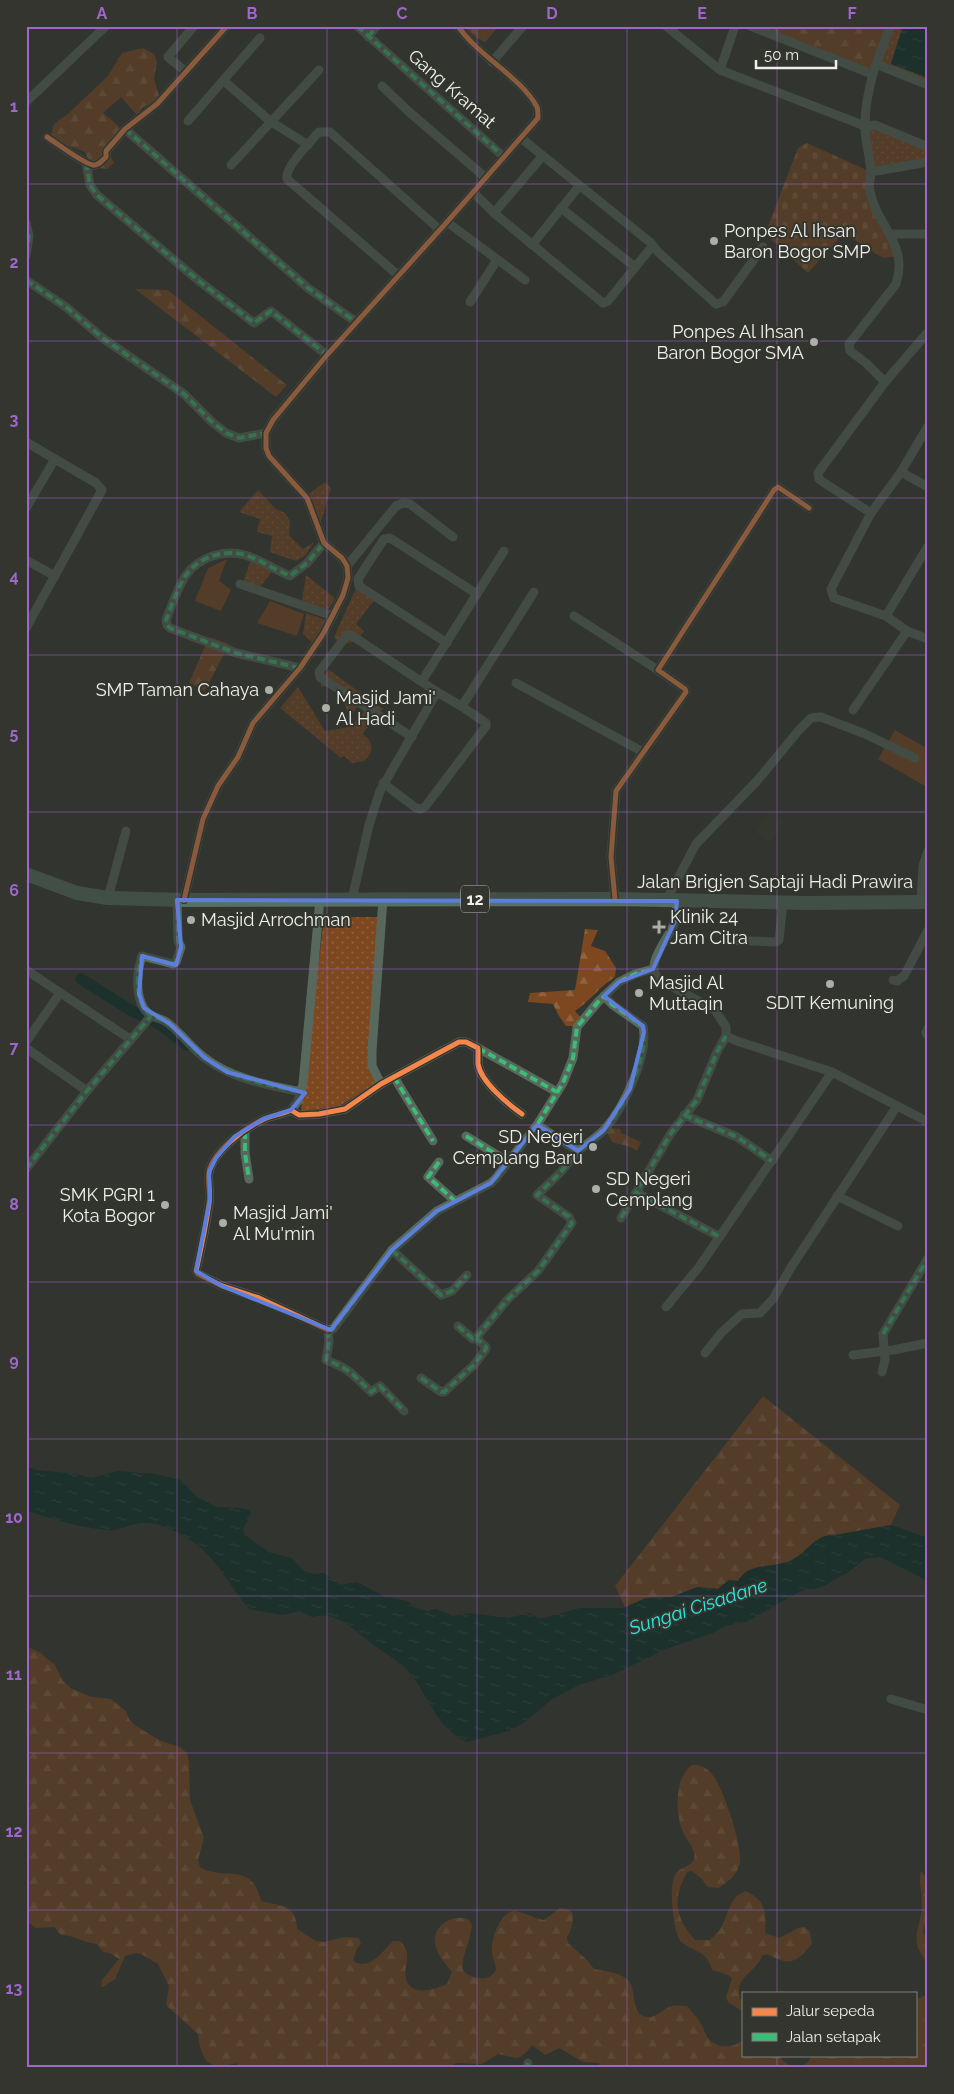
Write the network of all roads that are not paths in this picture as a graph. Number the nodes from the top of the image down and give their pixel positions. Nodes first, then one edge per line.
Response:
1 (106, 26) edge
2 (194, 26) edge
3 (227, 26) edge
4 (356, 26) edge
5 (378, 26) edge
6 (458, 26) edge
7 (524, 26) edge
8 (666, 26) edge
9 (735, 26) edge
10 (750, 26) edge
11 (892, 26) edge
12 (368, 37) junction
13 (260, 38) dead end
14 (492, 62) junction
15 (876, 64) junction
16 (319, 70) dead end
17 (720, 70) junction
18 (186, 72) junction
19 (872, 74) junction
20 (224, 81) junction
21 (928, 85) edge
22 (382, 86) dead end
23 (26, 102) edge
24 (188, 121) dead end
25 (270, 121) junction
26 (865, 126) junction
27 (125, 129) junction
28 (47, 137) dead end
29 (521, 138) junction
30 (308, 145) junction
31 (928, 147) edge
32 (504, 157) junction
33 (540, 159) dead end
34 (86, 162) junction
35 (928, 162) edge
36 (231, 165) dead end
37 (871, 172) junction
38 (486, 178) junction
39 (576, 190) dead end
40 (473, 192) junction
41 (561, 208) junction
42 (494, 213) junction
43 (447, 222) junction
44 (26, 223) edge
45 (440, 230) junction
46 (891, 234) junction
47 (928, 234) edge
48 (532, 245) junction
49 (763, 247) dead end
50 (649, 250) dead end
51 (26, 255) edge
52 (498, 260) junction
53 (635, 267) junction
54 (399, 276) junction
55 (26, 280) edge
56 (525, 280) dead end
57 (470, 302) dead end
58 (356, 322) junction
59 (927, 333) edge
60 (327, 355) junction
61 (885, 382) junction
62 (928, 426) edge
63 (266, 433) junction
64 (26, 442) edge
65 (55, 459) junction
66 (901, 472) junction
67 (928, 487) edge
68 (26, 508) edge
69 (809, 508) dead end
70 (871, 514) junction
71 (453, 537) dead end
72 (324, 543) junction
73 (928, 546) edge
74 (504, 550) dead end
75 (26, 560) edge
76 (347, 566) junction
77 (55, 576) junction
78 (240, 584) dead end
79 (534, 592) dead end
80 (477, 594) junction
81 (333, 616) junction
82 (574, 616) dead end
83 (886, 616) junction
84 (26, 628) edge
85 (907, 631) junction
86 (928, 639) edge
87 (447, 642) junction
88 (300, 668) junction
89 (658, 670) junction
90 (422, 681) junction
91 (516, 683) dead end
92 (437, 692) junction
93 (461, 706) junction
94 (853, 710) dead end
95 (412, 737) junction
96 (643, 752) junction
97 (915, 758) dead end
98 (383, 783) junction
99 (126, 831) dead end
100 (928, 851) edge
101 (26, 874) edge
102 (108, 898) junction
103 (320, 899) junction
104 (352, 899) junction
105 (383, 899) junction
106 (615, 899) junction
107 (181, 900) junction
108 (672, 901) junction
109 (924, 902) edge
110 (783, 903) junction
111 (928, 930) edge
112 (724, 940) dead end
113 (653, 968) junction
114 (26, 970) edge
115 (893, 980) dead end
116 (60, 993) junction
117 (604, 996) junction
118 (150, 1018) junction
119 (928, 1028) edge
120 (726, 1036) junction
121 (928, 1036) edge
122 (130, 1039) junction
123 (26, 1042) edge
124 (26, 1048) edge
125 (478, 1048) junction
126 (832, 1072) junction
127 (394, 1077) junction
128 (381, 1084) junction
129 (87, 1091) junction
130 (301, 1092) junction
131 (557, 1092) junction
132 (897, 1106) junction
133 (291, 1110) junction
134 (522, 1114) dead end
135 (684, 1115) junction
136 (928, 1122) edge
137 (537, 1125) junction
138 (245, 1131) junction
139 (466, 1136) dead end
140 (433, 1141) dead end
141 (578, 1151) junction
142 (507, 1161) junction
143 (772, 1161) junction
144 (439, 1162) dead end
145 (26, 1169) edge
146 (249, 1179) dead end
147 (637, 1194) junction
148 (838, 1196) junction
149 (455, 1201) junction
150 (621, 1218) dead end
151 (898, 1226) dead end
152 (720, 1236) junction
153 (392, 1250) junction
154 (928, 1258) edge
155 (467, 1274) dead end
156 (666, 1306) dead end
157 (458, 1326) dead end
158 (328, 1330) junction
159 (476, 1338) junction
160 (928, 1343) edge
161 (705, 1353) dead end
162 (853, 1355) dead end
163 (882, 1372) dead end
164 (421, 1378) dead end
165 (404, 1411) dead end
166 (891, 1699) dead end
167 (928, 1710) edge

1 - 23 street
2 - 18 street
3 - 18 street
4 - 12 street, Gang Kramat
5 - 12 street
6 - 14 street
7 - 14 street
8 - 17 street
9 - 17 street
10 - 19 street
11 - 15 street
12 - 32 street, Gang Kramat
13 - 20 street
14 - 29 street
15 - 19 street
15 - 21 street
16 - 25 street
17 - 26 street
18 - 27 street
19 - 26 street
20 - 24 street
20 - 25 street
22 - 38 street
25 - 30 street
25 - 36 street
26 - 31 street
26 - 37 street
27 - 34 street
27 - 58 street
28 - 34 street
29 - 32 street
29 - 49 street
30 - 45 street
30 - 54 street
32 - 38 street
33 - 42 street
34 - 60 street
35 - 37 street
37 - 46 street
38 - 40 street
39 - 41 street
40 - 42 street
40 - 43 street
41 - 48 street
41 - 53 street
42 - 48 street
43 - 45 street
43 - 52 street
44 - 51 street
45 - 54 street
46 - 47 street
46 - 61 street
48 - 53 street
50 - 53 street
52 - 56 street
52 - 57 street
54 - 58 street
55 - 63 street
58 - 60 street
59 - 61 street
60 - 63 street
61 - 70 street
62 - 66 street
63 - 72 street
64 - 65 street
65 - 68 street
65 - 77 street
66 - 67 street
66 - 70 street
69 - 89 street
70 - 83 street
71 - 76 street
72 - 76 street
72 - 88 street
73 - 83 street
74 - 80 street
75 - 77 street
76 - 81 street
77 - 84 street
78 - 81 street
79 - 93 street
80 - 87 street
80 - 87 street
81 - 88 street
82 - 89 street
83 - 85 street
85 - 86 street
85 - 94 street
87 - 90 street
88 - 107 street
89 - 96 street
90 - 92 street
90 - 95 street
91 - 96 street
92 - 93 street
92 - 95 street
93 - 98 street
95 - 98 street
96 - 106 street
97 - 108 street
98 - 104 street
99 - 102 street
100 - 109 street
101 - 102 main road, Jalan Brigjen Saptaji Hadi Prawira / 12
102 - 107 main road, Jalan Brigjen Saptaji Hadi Prawira / 12
103 - 104 main road, Jalan Brigjen Saptaji Hadi Prawira / 12
103 - 107 main road, Jalan Brigjen Saptaji Hadi Prawira / 12
103 - 130 street
104 - 105 main road, Jalan Brigjen Saptaji Hadi Prawira / 12
105 - 106 main road, Jalan Brigjen Saptaji Hadi Prawira / 12
105 - 128 street
106 - 108 main road, Jalan Brigjen Saptaji Hadi Prawira / 12
107 - 118 street
108 - 110 main road, Jalan Brigjen Saptaji Hadi Prawira / 12
108 - 113 street
109 - 110 main road, Jalan Brigjen Saptaji Hadi Prawira / 12
110 - 112 street
111 - 115 street
113 - 117 street
113 - 120 street
114 - 116 street
116 - 122 street
116 - 123 street
117 - 131 street
117 - 141 street
118 - 122 street
118 - 130 street
119 - 121 street
120 - 126 street
120 - 135 street
122 - 129 street
124 - 129 street
125 - 127 street
125 - 131 street
125 - 134 street
126 - 132 street
126 - 143 street
127 - 128 street
127 - 140 street
128 - 133 street
129 - 145 street
130 - 133 street
131 - 137 street
132 - 136 street
132 - 148 street
133 - 138 street
135 - 143 street
135 - 147 street
137 - 141 street
137 - 142 street
138 - 146 street
138 - 158 street
139 - 142 street
141 - 159 street
142 - 149 street
143 - 152 street
144 - 149 street
147 - 150 street
147 - 152 street
148 - 151 street
148 - 161 street
149 - 153 street
152 - 156 street
153 - 155 street
153 - 158 street
154 - 163 street, bridge
157 - 159 street
158 - 165 street
159 - 164 street
160 - 162 street
166 - 167 street

